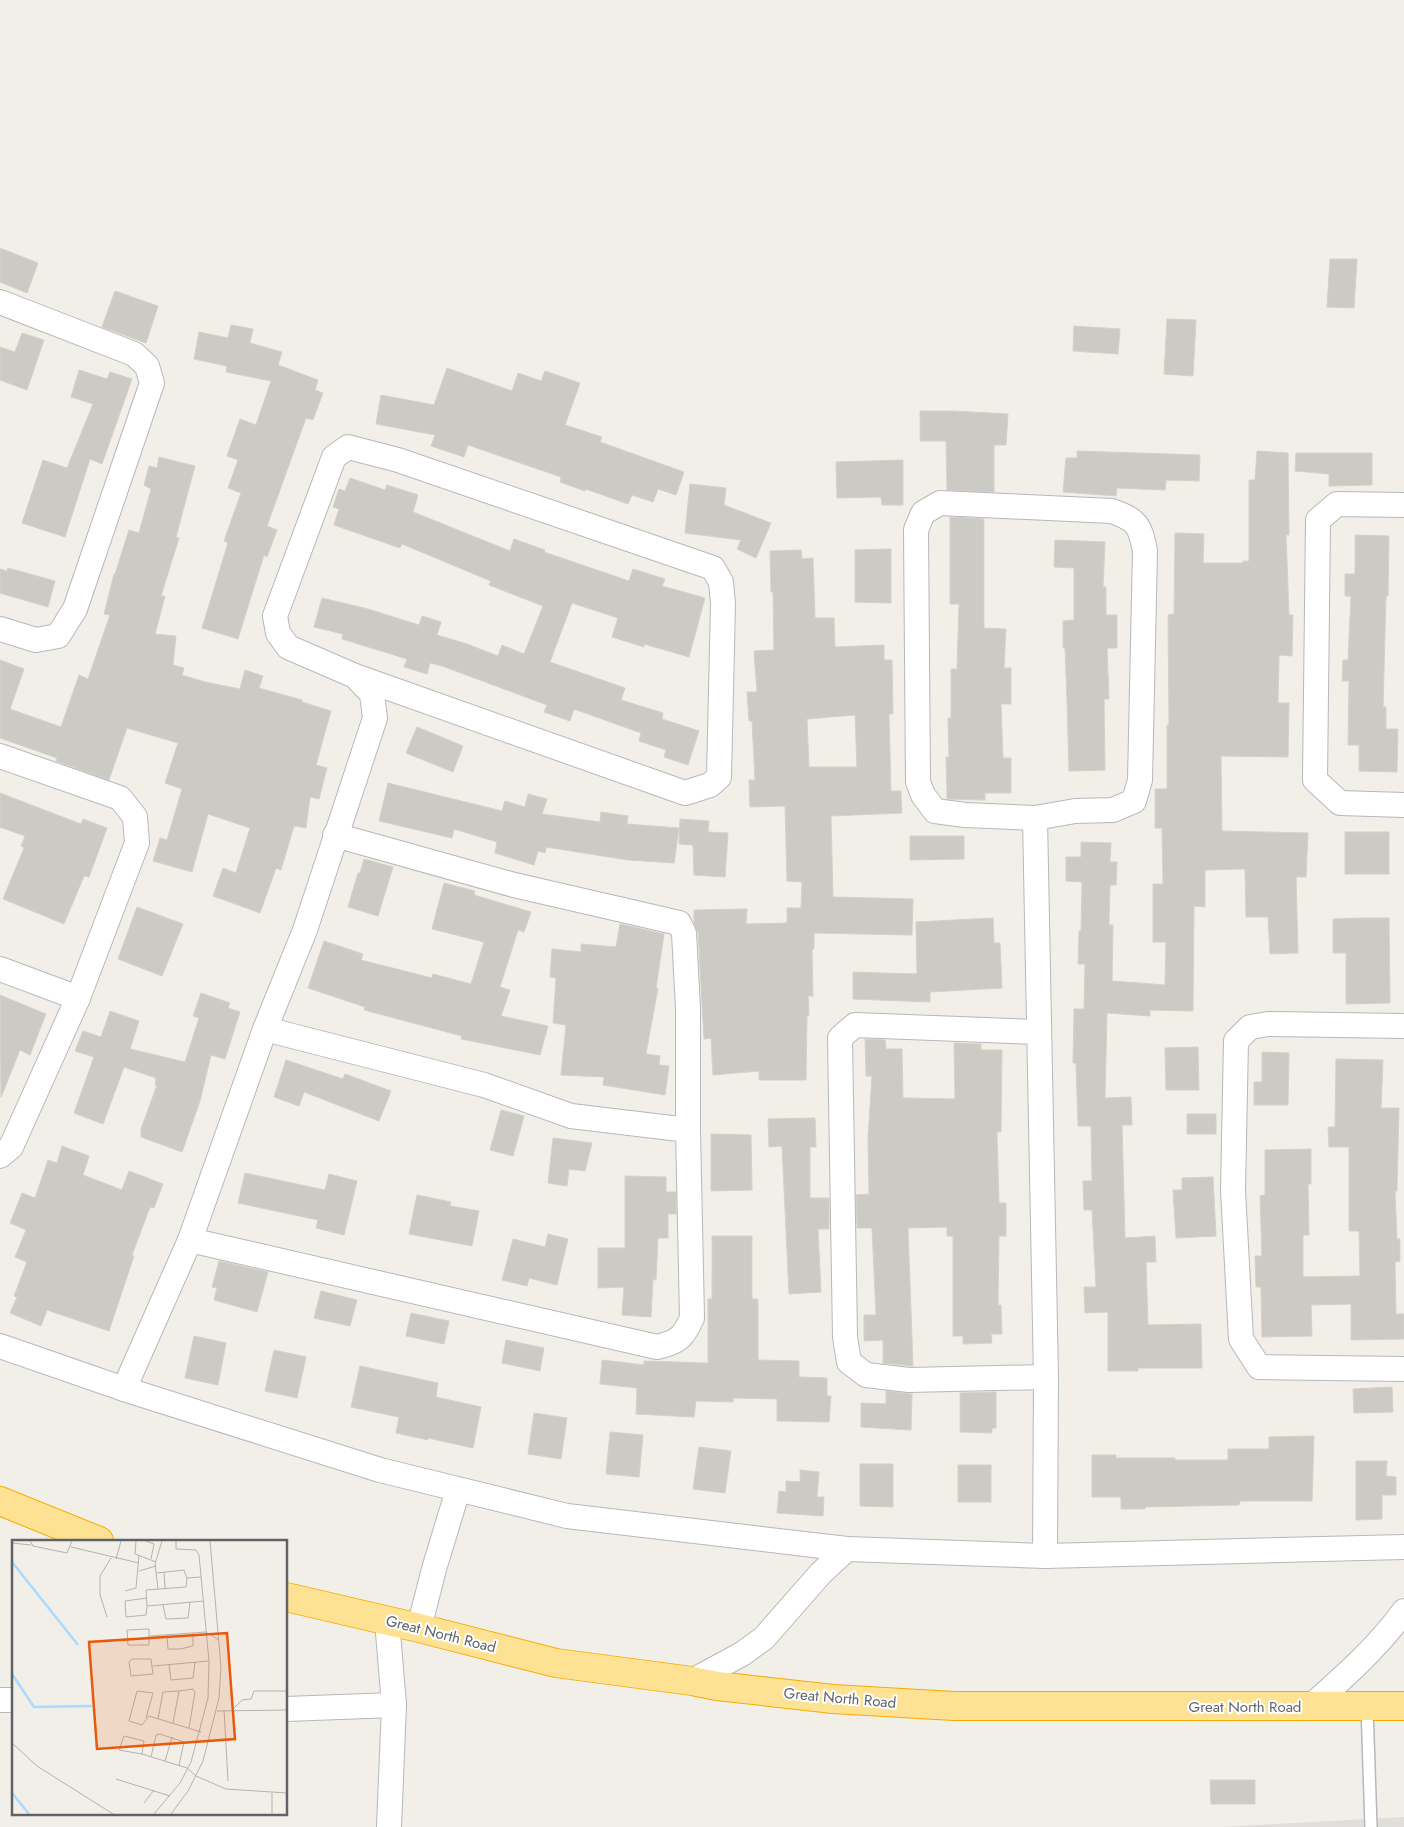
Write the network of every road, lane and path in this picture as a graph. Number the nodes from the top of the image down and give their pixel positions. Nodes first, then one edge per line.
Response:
1 (0, 302) edge
2 (1404, 505) edge
3 (0, 629) edge
4 (355, 676) junction
5 (0, 756) edge
6 (1404, 805) edge
7 (1035, 818) junction
8 (335, 835) junction
9 (0, 969) edge
10 (78, 998) junction
11 (1404, 1026) edge
12 (265, 1029) junction
13 (1038, 1032) junction
14 (688, 1130) junction
15 (0, 1156) edge
16 (190, 1240) junction
17 (3, 1353) edge
18 (1404, 1369) edge
19 (1046, 1377) junction
20 (124, 1389) junction
21 (458, 1490) junction
22 (0, 1501) edge
23 (97, 1540) edge
24 (1404, 1547) edge
25 (847, 1549) junction
26 (1046, 1556) junction
27 (288, 1597) edge
28 (1404, 1611) edge
29 (386, 1621) junction
30 (419, 1628) junction
31 (692, 1681) junction
32 (394, 1705) junction
33 (1404, 1706) edge
34 (1310, 1707) junction
35 (1367, 1707) junction
36 (288, 1710) edge
37 (394, 1822) edge
38 (1371, 1827) edge

1 - 3 street
2 - 6 street
4 - 4 street
4 - 8 street
5 - 10 street
7 - 7 street
7 - 13 street
8 - 12 street
8 - 14 street
9 - 10 street
10 - 15 street
11 - 18 street
12 - 14 street
12 - 16 street
13 - 19 street
13 - 19 street
14 - 16 street
16 - 20 street
17 - 20 street
19 - 26 street
20 - 21 street
21 - 25 street
21 - 30 street
22 - 23 highway
24 - 26 street
25 - 26 street
25 - 31 street
27 - 29 highway, Great North Road
28 - 34 street
29 - 30 highway, Great North Road
29 - 32 street
30 - 31 highway, Great North Road
31 - 34 highway, Great North Road
32 - 36 street
32 - 37 street
33 - 35 highway, Great North Road
34 - 35 highway, Great North Road
35 - 38 lane

